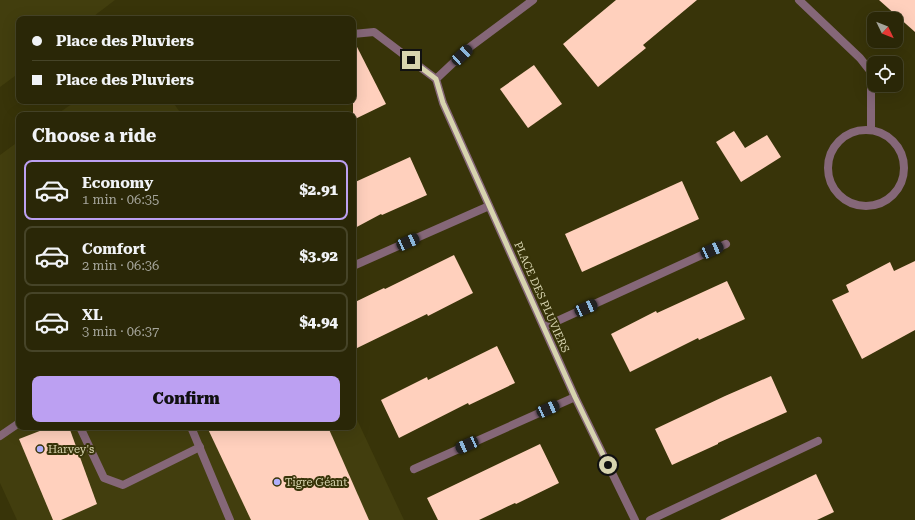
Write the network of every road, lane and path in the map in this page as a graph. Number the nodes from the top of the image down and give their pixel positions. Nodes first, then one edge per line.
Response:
1 (534, 0) edge
2 (799, 0) edge
3 (356, 34) edge
4 (436, 79) junction
5 (871, 129) junction
6 (489, 206) junction
7 (726, 244) dead end
8 (356, 265) edge
9 (544, 327) junction
10 (575, 397) junction
11 (16, 425) edge
12 (81, 430) edge
13 (192, 430) edge
14 (0, 436) edge
15 (818, 441) dead end
16 (200, 447) junction
17 (414, 469) dead end
18 (230, 520) edge
19 (635, 520) edge
20 (650, 520) edge

1 - 4 street
2 - 5 street
3 - 4 street
4 - 6 street, PLACE DES PLUVIERS
5 - 5 street
6 - 8 street
6 - 9 street, PLACE DES PLUVIERS
7 - 9 street
9 - 10 street, PLACE DES PLUVIERS
10 - 17 street
10 - 19 street, PLACE DES PLUVIERS
11 - 14 street
12 - 16 street
13 - 16 street
15 - 20 street
16 - 18 street

